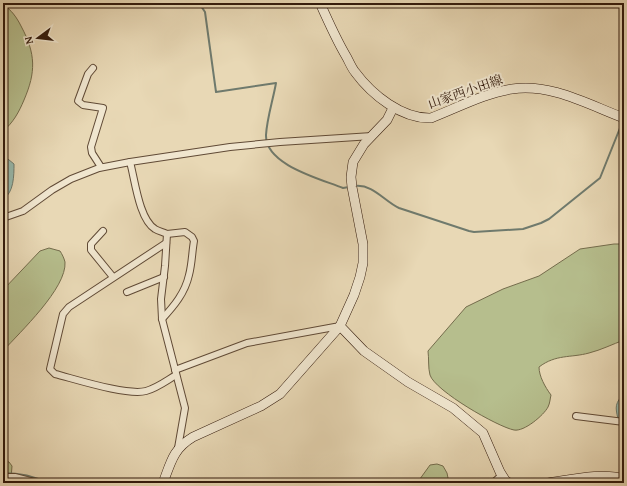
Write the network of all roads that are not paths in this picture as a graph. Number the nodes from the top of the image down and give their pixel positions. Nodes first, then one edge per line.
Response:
1 (320, 3) edge
2 (93, 68) dead end
3 (393, 108) junction
4 (624, 118) edge
5 (372, 136) junction
6 (130, 162) junction
7 (101, 167) junction
8 (3, 218) edge
9 (103, 231) dead end
10 (167, 234) junction
11 (166, 243) junction
12 (113, 277) junction
13 (164, 277) junction
14 (127, 292) dead end
15 (162, 319) junction
16 (340, 326) junction
17 (175, 373) junction
18 (576, 416) dead end
19 (624, 422) edge
20 (178, 448) junction
21 (502, 475) junction
22 (3, 477) edge
23 (624, 479) edge
24 (38, 483) edge
25 (163, 483) edge
26 (493, 483) edge
27 (509, 483) edge
28 (548, 483) edge

1 - 3 street, 山家西小田線
2 - 7 street
3 - 4 street, 山家西小田線
3 - 5 street
5 - 6 street
5 - 16 street
6 - 7 street
6 - 10 street
7 - 8 street
9 - 12 street
10 - 11 street
10 - 15 street
11 - 12 street
11 - 13 street
12 - 17 street
13 - 14 street
13 - 15 street
15 - 17 street
16 - 17 street
16 - 20 street
16 - 21 street
17 - 20 street
18 - 19 street
20 - 25 street
21 - 26 street
21 - 27 street
22 - 24 street
23 - 28 street

